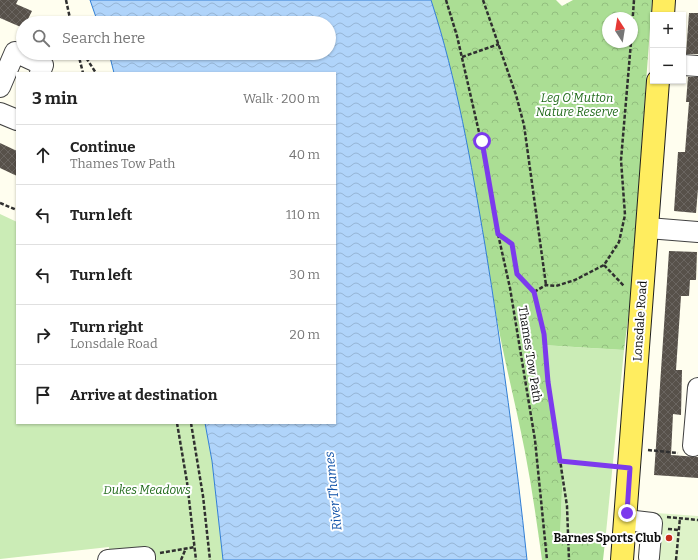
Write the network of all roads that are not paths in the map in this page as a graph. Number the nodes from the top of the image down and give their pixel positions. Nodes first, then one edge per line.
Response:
1 (664, 0) edge
2 (663, 12) edge
3 (16, 52) edge
4 (32, 60) edge
5 (686, 65) edge
6 (698, 66) edge
7 (40, 72) edge
8 (1, 82) edge
9 (658, 84) edge
10 (0, 113) edge
11 (16, 120) edge
12 (648, 228) junction
13 (698, 232) edge
14 (698, 388) edge
15 (693, 446) road end
16 (626, 520) junction
17 (649, 557) dead end
18 (145, 558) edge
19 (108, 560) edge
20 (622, 560) edge

1 - 2 main road
3 - 8 street
4 - 7 street
5 - 6 street
9 - 12 main road, Lonsdale Road
10 - 11 street
12 - 13 street
12 - 16 main road, Lonsdale Road
14 - 15 street
16 - 17 street
16 - 20 main road, Lonsdale Road
18 - 19 street

